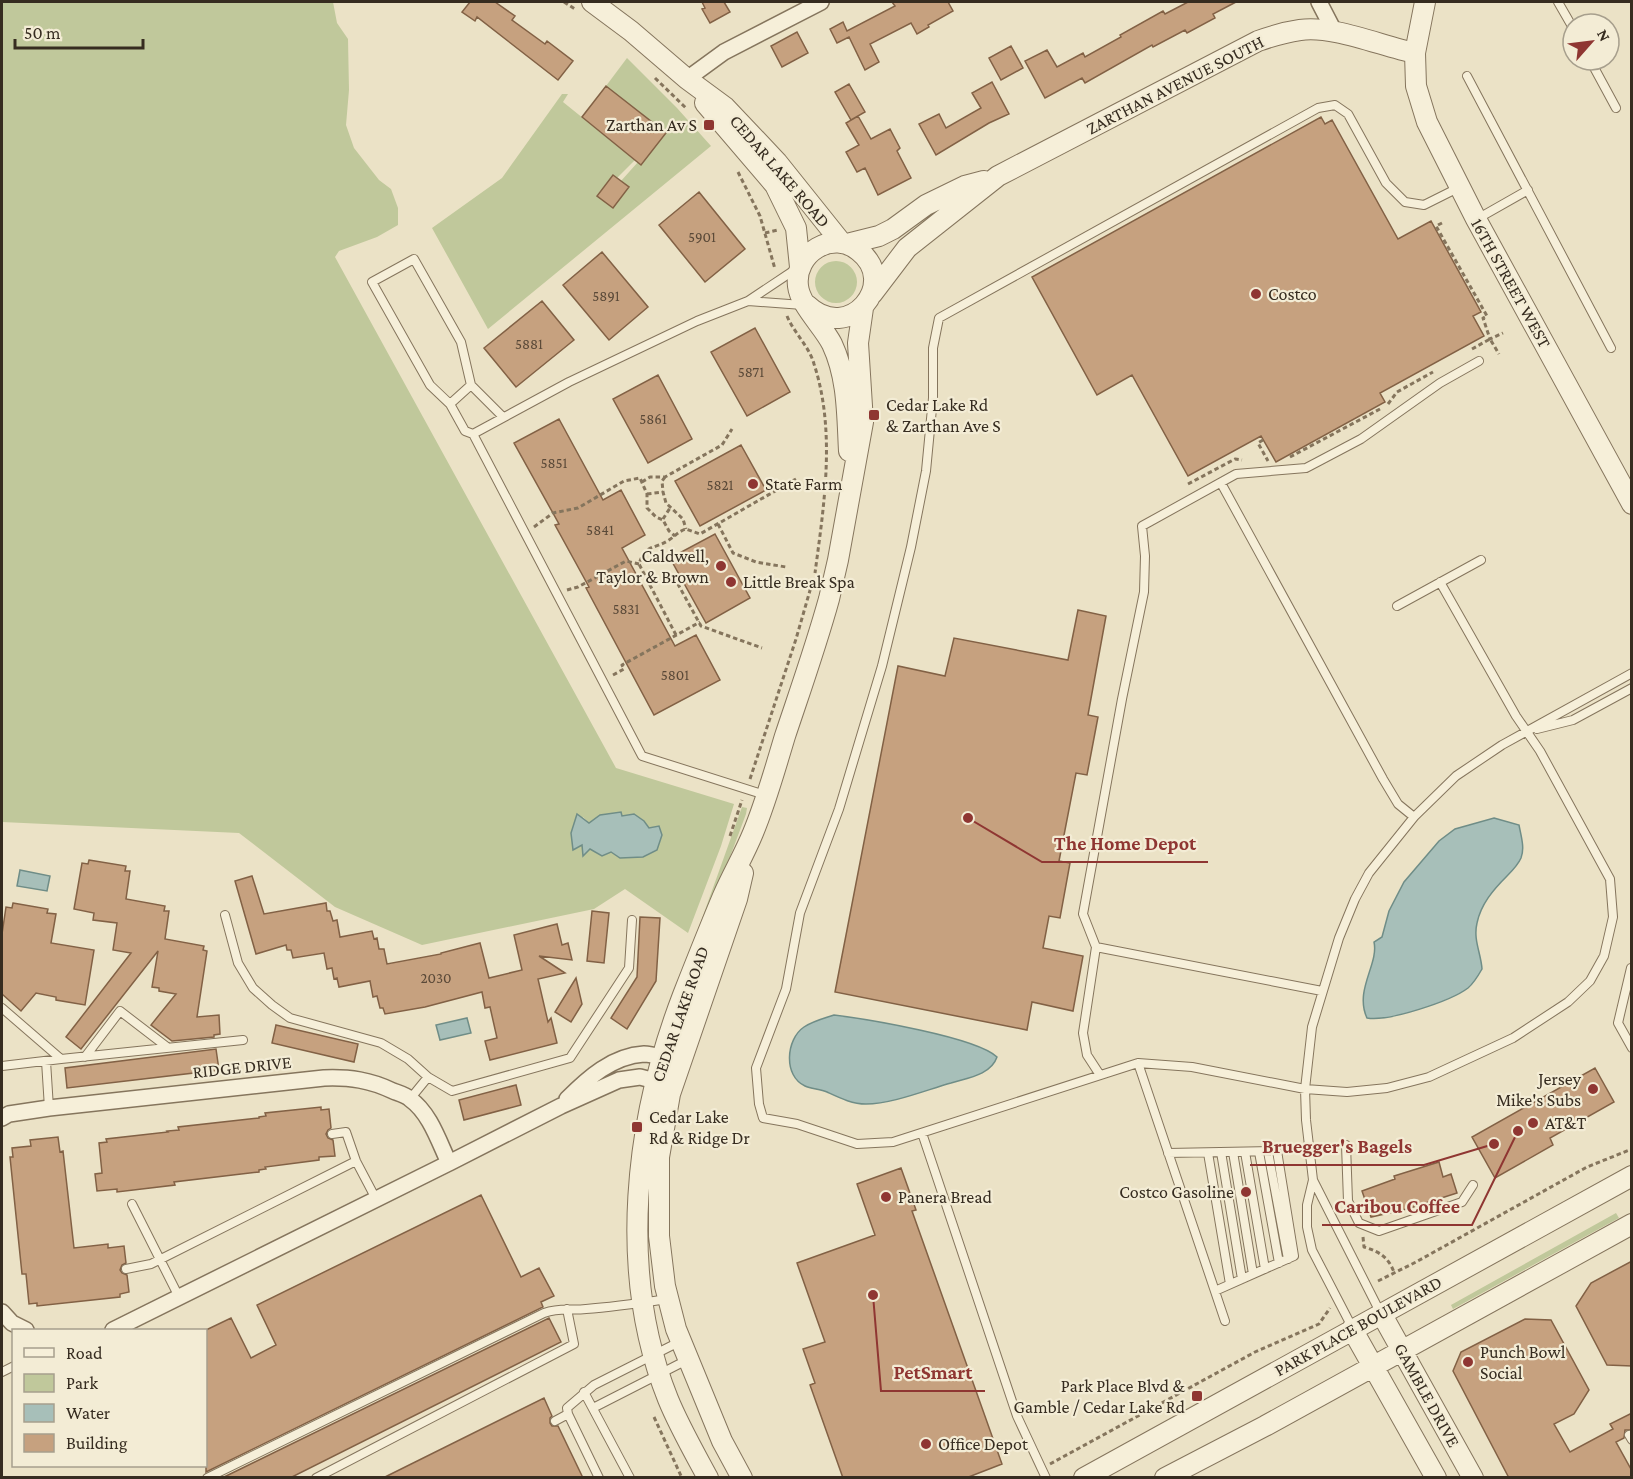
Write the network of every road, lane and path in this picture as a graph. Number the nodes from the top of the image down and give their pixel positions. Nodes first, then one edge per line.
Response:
1 (564, 2) edge
2 (821, 2) edge
3 (1319, 2) edge
4 (1425, 2) edge
5 (586, 7) edge
6 (1334, 31) junction
7 (1415, 53) junction
8 (1596, 72) edge
9 (651, 73) dead end
10 (1467, 76) dead end
11 (687, 79) junction
12 (1616, 108) dead end
13 (688, 109) dead end
14 (736, 168) dead end
15 (998, 176) junction
16 (1459, 188) junction
17 (1528, 190) junction
18 (1476, 219) junction
19 (1442, 223) dead end
20 (785, 229) dead end
21 (765, 232) junction
22 (844, 243) junction
23 (800, 267) junction
24 (776, 274) dead end
25 (748, 301) junction
26 (867, 301) junction
27 (807, 305) junction
28 (786, 312) dead end
29 (1503, 333) dead end
30 (1490, 339) junction
31 (1611, 348) dead end
32 (1469, 351) dead end
33 (1499, 354) dead end
34 (1479, 361) dead end
35 (1438, 369) dead end
36 (471, 385) junction
37 (450, 404) junction
38 (503, 417) junction
39 (732, 429) dead end
40 (473, 434) junction
41 (1263, 440) dead end
42 (1267, 448) dead end
43 (1263, 451) junction
44 (1281, 462) dead end
45 (1270, 465) dead end
46 (665, 477) junction
47 (796, 478) dead end
48 (642, 482) junction
49 (1221, 483) junction
50 (850, 486) junction
51 (663, 492) junction
52 (647, 494) junction
53 (1632, 504) edge
54 (670, 508) junction
55 (663, 520) junction
56 (718, 524) junction
57 (686, 529) junction
58 (525, 532) junction
59 (675, 536) junction
60 (1481, 560) dead end
61 (639, 564) junction
62 (786, 567) dead end
63 (674, 577) dead end
64 (1440, 582) junction
65 (558, 596) junction
66 (1397, 606) dead end
67 (700, 622) junction
68 (676, 635) junction
69 (762, 648) dead end
70 (1632, 674) edge
71 (603, 680) junction
72 (1632, 688) edge
73 (1527, 732) junction
74 (750, 777) dead end
75 (766, 796) junction
76 (1414, 817) junction
77 (753, 834) junction
78 (225, 915) dead end
79 (632, 920) dead end
80 (1096, 947) junction
81 (1631, 968) edge
82 (1322, 991) junction
83 (2, 1008) edge
84 (243, 1040) dead end
85 (167, 1047) junction
86 (1632, 1048) edge
87 (86, 1057) junction
88 (662, 1057) junction
89 (61, 1059) junction
90 (46, 1061) junction
91 (682, 1063) junction
92 (1138, 1063) junction
93 (2, 1066) edge
94 (1100, 1075) junction
95 (428, 1077) junction
96 (664, 1083) junction
97 (1305, 1089) junction
98 (410, 1099) junction
99 (561, 1106) junction
100 (49, 1108) junction
101 (2, 1118) edge
102 (922, 1133) junction
103 (332, 1134) dead end
104 (1346, 1145) dead end
105 (1632, 1149) edge
106 (1221, 1152) junction
107 (1233, 1152) junction
108 (1245, 1152) junction
109 (1259, 1152) junction
110 (1208, 1153) junction
111 (1168, 1154) junction
112 (356, 1161) junction
113 (449, 1163) junction
114 (1632, 1176) edge
115 (1313, 1180) junction
116 (1473, 1185) dead end
117 (376, 1199) junction
118 (132, 1204) dead end
119 (1362, 1224) junction
120 (1632, 1224) edge
121 (160, 1260) junction
122 (1279, 1263) junction
123 (126, 1269) dead end
124 (1265, 1269) junction
125 (1253, 1274) junction
126 (1242, 1279) junction
127 (1230, 1284) junction
128 (1215, 1291) junction
129 (179, 1297) junction
130 (668, 1298) junction
131 (643, 1302) junction
132 (1329, 1308) dead end
133 (567, 1309) junction
134 (2, 1312) edge
135 (1381, 1313) junction
136 (1225, 1321) dead end
137 (24, 1329) edge
138 (115, 1329) edge
139 (1352, 1329) junction
140 (684, 1351) junction
141 (1402, 1352) junction
142 (657, 1365) junction
143 (1374, 1367) junction
144 (584, 1392) junction
145 (593, 1408) junction
146 (568, 1414) junction
147 (555, 1421) dead end
148 (1059, 1460) dead end
149 (207, 1478) edge
150 (315, 1478) edge
151 (599, 1478) edge
152 (630, 1478) edge
153 (708, 1478) edge
154 (742, 1478) edge
155 (1046, 1478) edge
156 (1084, 1478) edge
157 (1165, 1478) edge
158 (1436, 1478) edge
159 (1473, 1478) edge

1 - 5 path
2 - 11 street
3 - 6 street
4 - 7 street
5 - 11 street, CEDAR LAKE ROAD
6 - 7 street, ZARTHAN AVENUE SOUTH
6 - 15 street, ZARTHAN AVENUE SOUTH
7 - 16 street, 16TH STREET WEST
8 - 12 lane
9 - 13 path
10 - 17 lane
11 - 22 street, CEDAR LAKE ROAD
11 - 23 street, CEDAR LAKE ROAD
14 - 21 path
15 - 22 street, ZARTHAN AVENUE SOUTH
15 - 26 street, ZARTHAN AVENUE SOUTH
16 - 18 street, 16TH STREET WEST
16 - 102 lane
17 - 18 lane
17 - 31 lane
18 - 53 street, 16TH STREET WEST
19 - 30 path
20 - 21 path
21 - 24 path
22 - 23 street, CEDAR LAKE ROAD
22 - 26 street, CEDAR LAKE ROAD
23 - 25 lane
23 - 27 street, CEDAR LAKE ROAD
25 - 27 lane
25 - 38 lane
26 - 27 street
26 - 50 street, CEDAR LAKE ROAD
27 - 50 street, CEDAR LAKE ROAD
28 - 74 path
29 - 30 path
30 - 32 path
30 - 33 path
34 - 49 lane
35 - 44 path
36 - 37 lane
36 - 37 lane
36 - 38 lane
37 - 40 lane
38 - 40 lane
39 - 46 path
40 - 58 lane
41 - 43 path
42 - 43 path
43 - 45 path
46 - 48 path
46 - 51 path
47 - 56 path
48 - 52 path
48 - 58 path
49 - 76 lane
49 - 80 lane
50 - 75 street, CEDAR LAKE ROAD
51 - 52 path
51 - 54 path
52 - 55 path
54 - 55 path
54 - 57 path
55 - 59 path
56 - 57 path
56 - 62 path
57 - 59 path
58 - 65 lane
59 - 61 path
60 - 64 lane
61 - 65 path
61 - 68 path
63 - 67 path
64 - 66 lane
64 - 73 lane
65 - 71 lane
67 - 68 path
67 - 69 path
68 - 71 path
70 - 73 lane
71 - 75 lane
72 - 73 lane
73 - 76 lane
73 - 97 lane
75 - 77 street, CEDAR LAKE ROAD
76 - 82 lane
77 - 88 street, CEDAR LAKE ROAD
77 - 91 street, CEDAR LAKE ROAD
78 - 95 lane
79 - 95 lane
80 - 82 lane
80 - 94 lane
81 - 86 lane
82 - 97 lane
83 - 89 lane
84 - 85 lane
85 - 87 lane
85 - 87 lane
87 - 89 lane
88 - 91 street
88 - 96 street, CEDAR LAKE ROAD
88 - 99 street
89 - 90 lane
90 - 93 lane
90 - 100 lane
91 - 96 street, CEDAR LAKE ROAD
92 - 94 lane
92 - 97 lane
92 - 111 lane
94 - 102 lane
95 - 98 lane
96 - 99 street
96 - 130 street, CEDAR LAKE ROAD
96 - 131 street, CEDAR LAKE ROAD
97 - 115 lane
98 - 100 street, RIDGE DRIVE
98 - 113 street, RIDGE DRIVE
99 - 113 street
100 - 101 street, RIDGE DRIVE
102 - 155 lane
103 - 112 lane
104 - 119 lane
105 - 119 path
106 - 107 lane
106 - 110 lane
106 - 126 lane
107 - 108 lane
107 - 125 lane
108 - 109 lane
108 - 124 lane
109 - 122 lane
109 - 122 lane
110 - 111 lane
110 - 127 lane
111 - 128 lane
112 - 117 lane
112 - 121 lane
113 - 117 street
114 - 135 street, PARK PLACE BOULEVARD
115 - 135 lane
115 - 139 lane
116 - 119 lane
117 - 129 street
118 - 121 lane
120 - 141 street
121 - 123 lane
121 - 129 lane
122 - 124 lane
124 - 125 lane
125 - 126 lane
126 - 127 lane
127 - 128 lane
128 - 136 lane
129 - 138 street
130 - 131 lane
130 - 140 street, CEDAR LAKE ROAD
131 - 133 lane
131 - 142 street, CEDAR LAKE ROAD
132 - 148 path
133 - 149 lane
133 - 150 lane
134 - 137 street
135 - 139 street, PARK PLACE BOULEVARD
135 - 141 street, GAMBLE DRIVE
139 - 143 street, GAMBLE DRIVE
139 - 156 street, PARK PLACE BOULEVARD
140 - 142 lane
140 - 142 lane
140 - 154 street, CEDAR LAKE ROAD
141 - 143 street
141 - 159 street, GAMBLE DRIVE
142 - 144 lane
142 - 145 lane
142 - 153 street, CEDAR LAKE ROAD
143 - 157 street
143 - 158 street, GAMBLE DRIVE
144 - 145 lane
144 - 146 lane
145 - 152 lane
146 - 147 lane
146 - 151 lane

